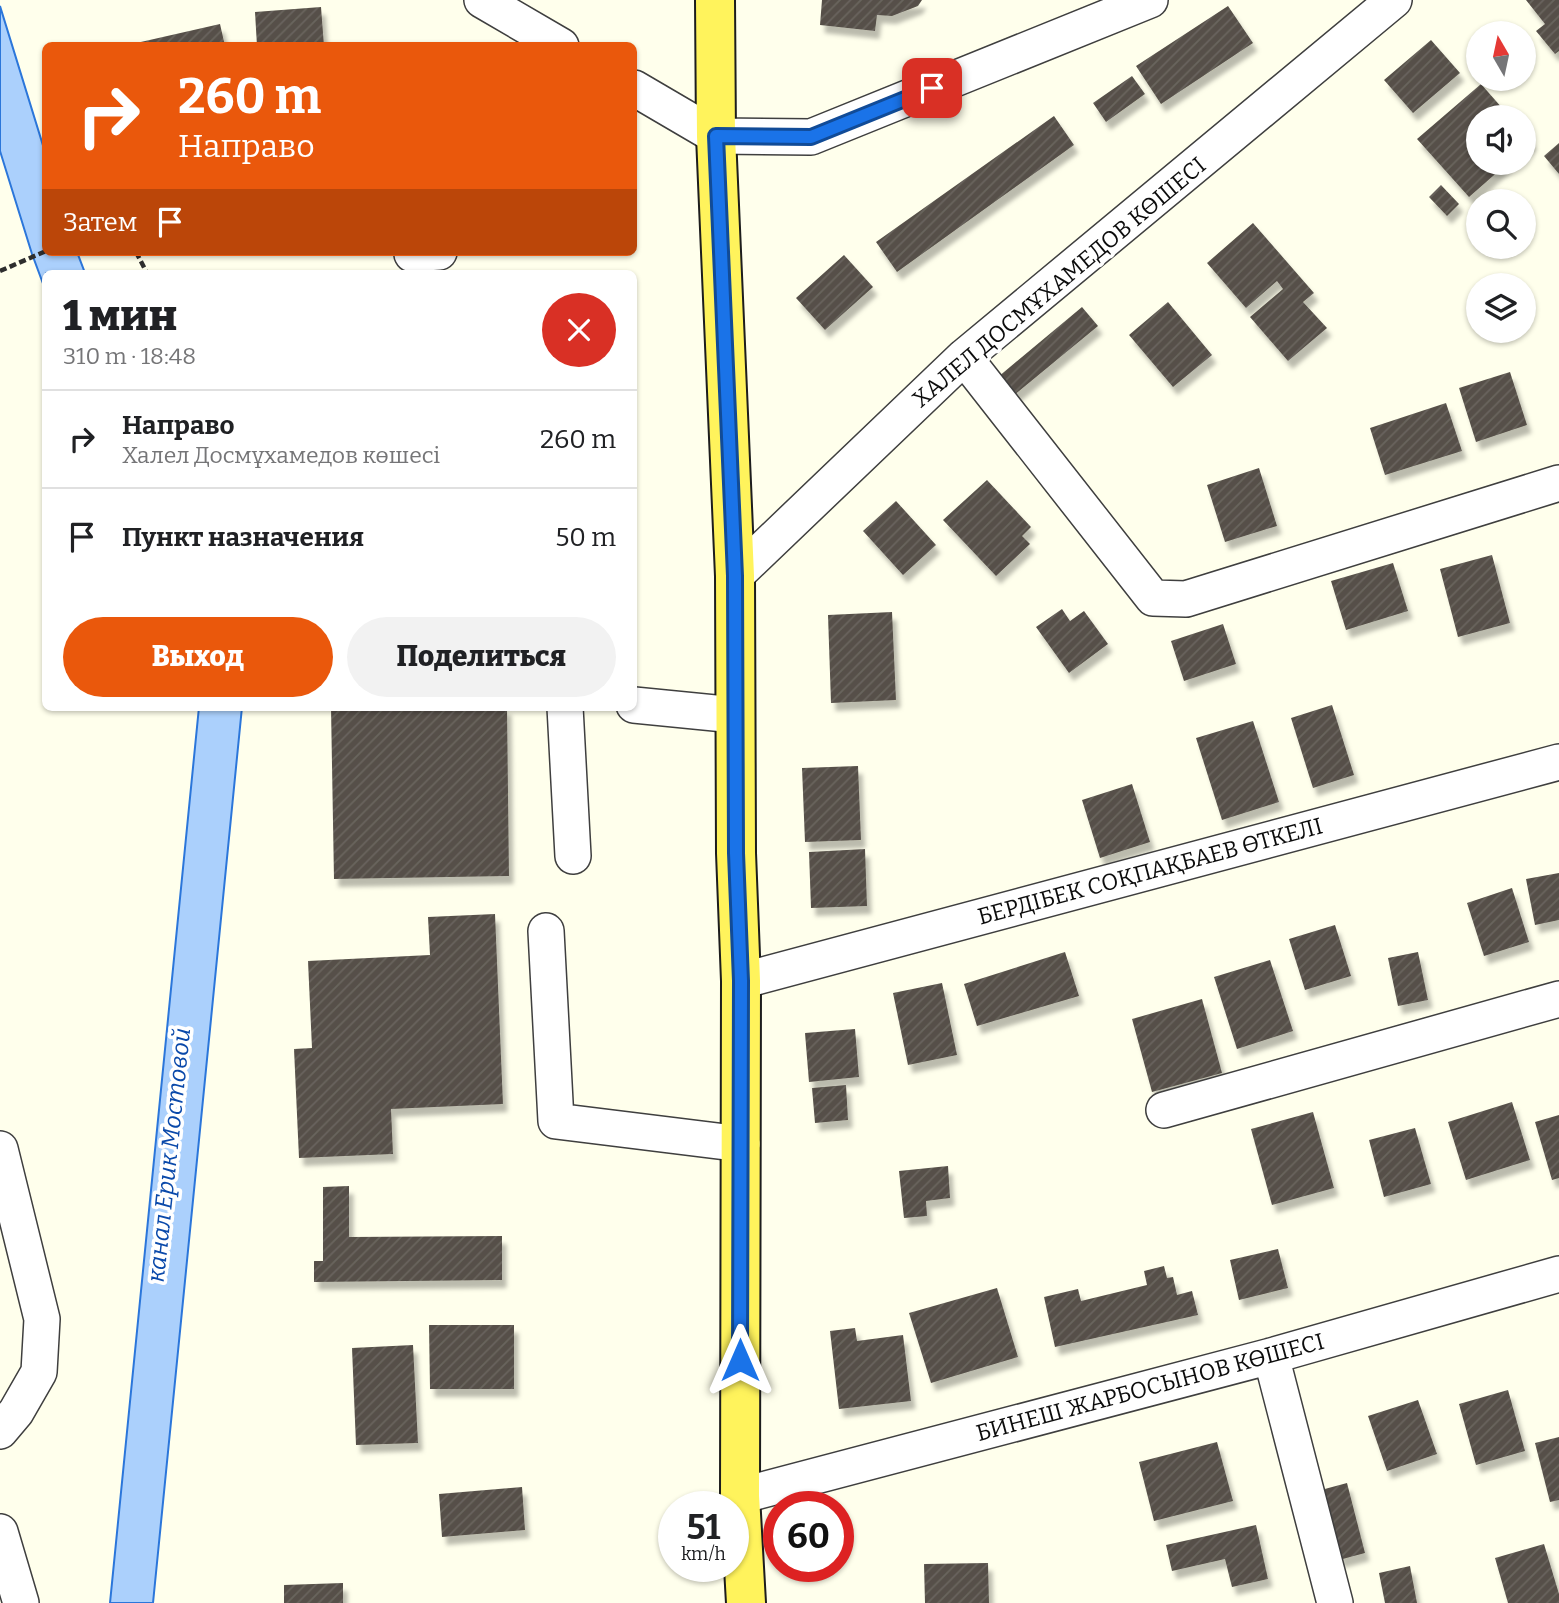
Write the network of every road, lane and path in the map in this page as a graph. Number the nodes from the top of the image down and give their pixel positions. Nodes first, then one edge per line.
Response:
1 (482, 0) edge
2 (715, 0) edge
3 (1150, 0) edge
4 (1394, 0) edge
5 (554, 42) edge
6 (637, 96) edge
7 (716, 136) junction
8 (42, 253) edge
9 (0, 271) edge
10 (964, 357) junction
11 (1559, 483) edge
12 (735, 576) junction
13 (637, 705) edge
14 (565, 711) edge
15 (735, 715) junction
16 (1559, 762) edge
17 (573, 856) dead end
18 (546, 931) dead end
19 (741, 981) junction
20 (1559, 999) edge
21 (1164, 1110) dead end
22 (742, 1144) junction
23 (0, 1149) edge
24 (1559, 1274) edge
25 (1271, 1356) junction
26 (0, 1431) edge
27 (740, 1491) edge
28 (749, 1494) edge
29 (0, 1532) edge
30 (745, 1582) edge
31 (21, 1603) edge
32 (746, 1603) edge
33 (1335, 1603) edge

1 - 5 street
2 - 7 main road
3 - 7 street
4 - 10 street, ХАЛЕЛ ДОСМҰХАМЕДОВ КӨШЕСІ
6 - 7 street
7 - 12 main road
8 - 9 path
10 - 11 street
10 - 12 street, ХАЛЕЛ ДОСМҰХАМЕДОВ КӨШЕСІ
12 - 15 main road
13 - 15 street
14 - 17 street
15 - 19 main road
16 - 19 street, БЕРДІБЕК СОҚПАҚБАЕВ ӨТКЕЛІ
18 - 22 street
19 - 22 main road
20 - 21 street
22 - 27 main road
23 - 26 street
24 - 25 street, БИНЕШ ЖАРБОСЫНОВ КӨШЕСІ
25 - 28 street, БИНЕШ ЖАРБОСЫНОВ КӨШЕСІ
25 - 33 street
29 - 31 street
30 - 32 main road

